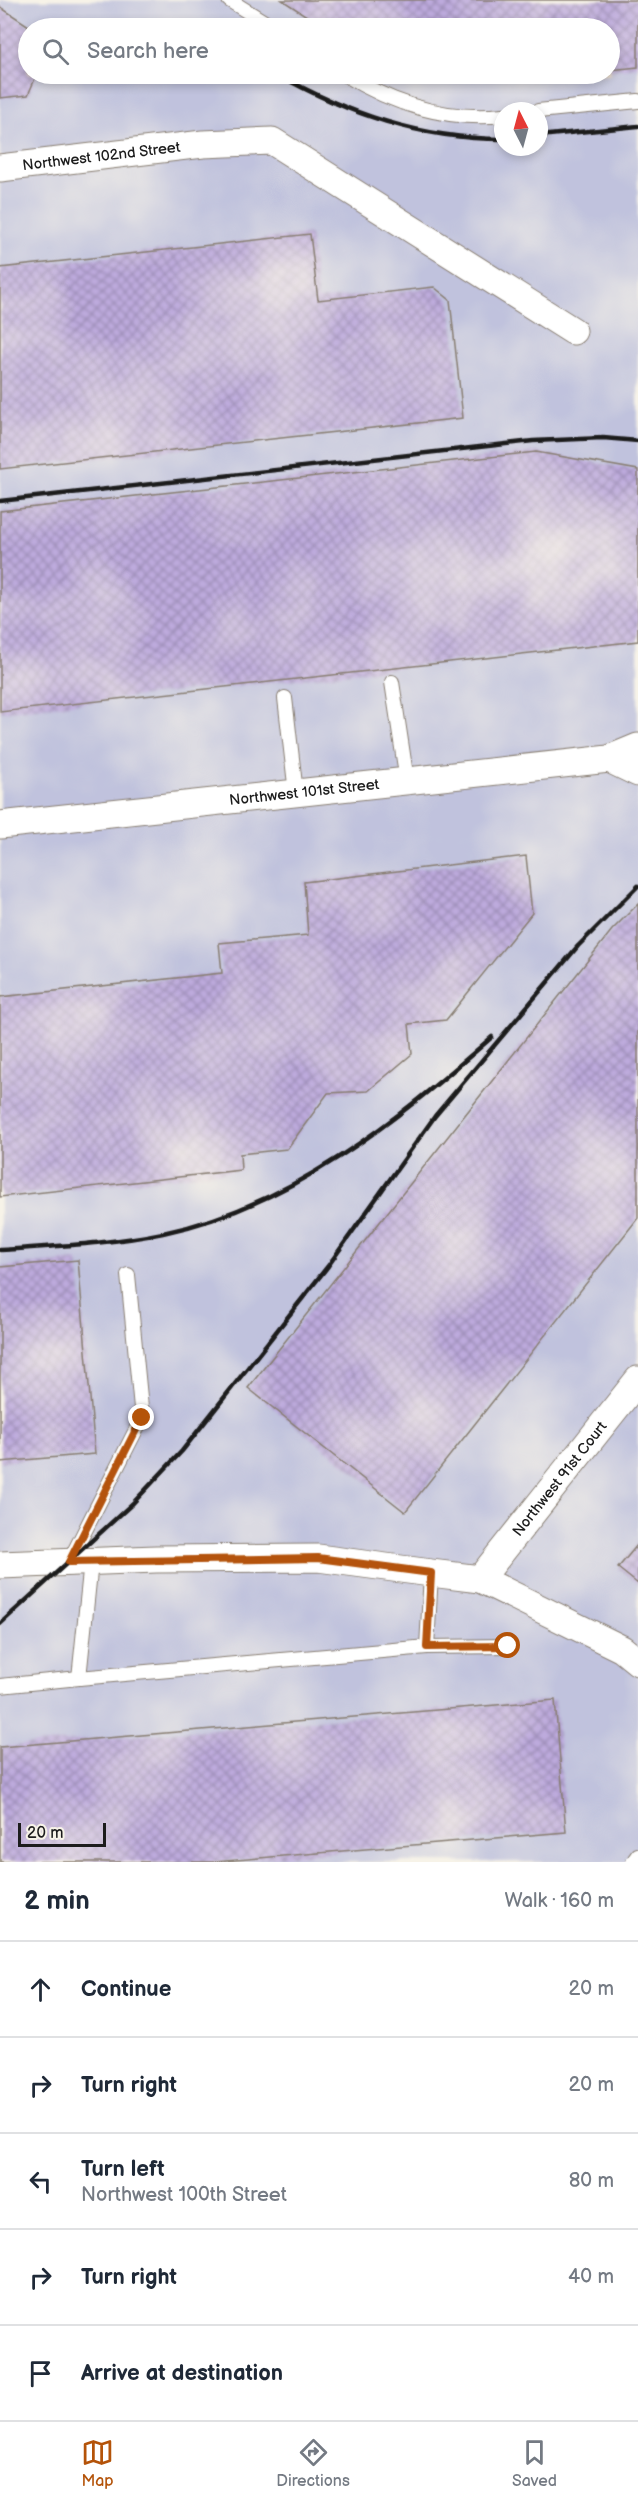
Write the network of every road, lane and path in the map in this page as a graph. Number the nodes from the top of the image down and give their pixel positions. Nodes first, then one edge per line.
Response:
1 (229, 0) edge
2 (257, 18) edge
3 (364, 84) edge
4 (638, 100) edge
5 (548, 110) edge
6 (494, 116) edge
7 (0, 168) edge
8 (573, 331) dead end
9 (392, 682) dead end
10 (285, 698) dead end
11 (638, 747) edge
12 (609, 759) junction
13 (638, 773) edge
14 (407, 781) junction
15 (296, 793) junction
16 (0, 825) edge
17 (128, 1275) dead end
18 (638, 1380) edge
19 (80, 1562) junction
20 (0, 1565) edge
21 (431, 1573) junction
22 (480, 1580) junction
23 (508, 1646) dead end
24 (427, 1647) junction
25 (638, 1662) edge
26 (79, 1678) junction
27 (0, 1686) edge
28 (638, 1855) edge
29 (633, 1862) edge

1 - 2 lane
3 - 6 lane
4 - 5 lane
7 - 8 street, Northwest 102nd Street
9 - 14 lane
10 - 15 lane
11 - 12 street
12 - 13 street
12 - 14 street, Northwest 101st Street
14 - 15 street, Northwest 101st Street
15 - 16 street, Northwest 101st Street
17 - 19 lane
18 - 22 street, Northwest 91st Court
19 - 20 street
19 - 21 street
19 - 26 lane
21 - 22 street
21 - 24 lane
22 - 25 street
23 - 24 lane
24 - 26 lane
26 - 27 lane
28 - 29 lane

